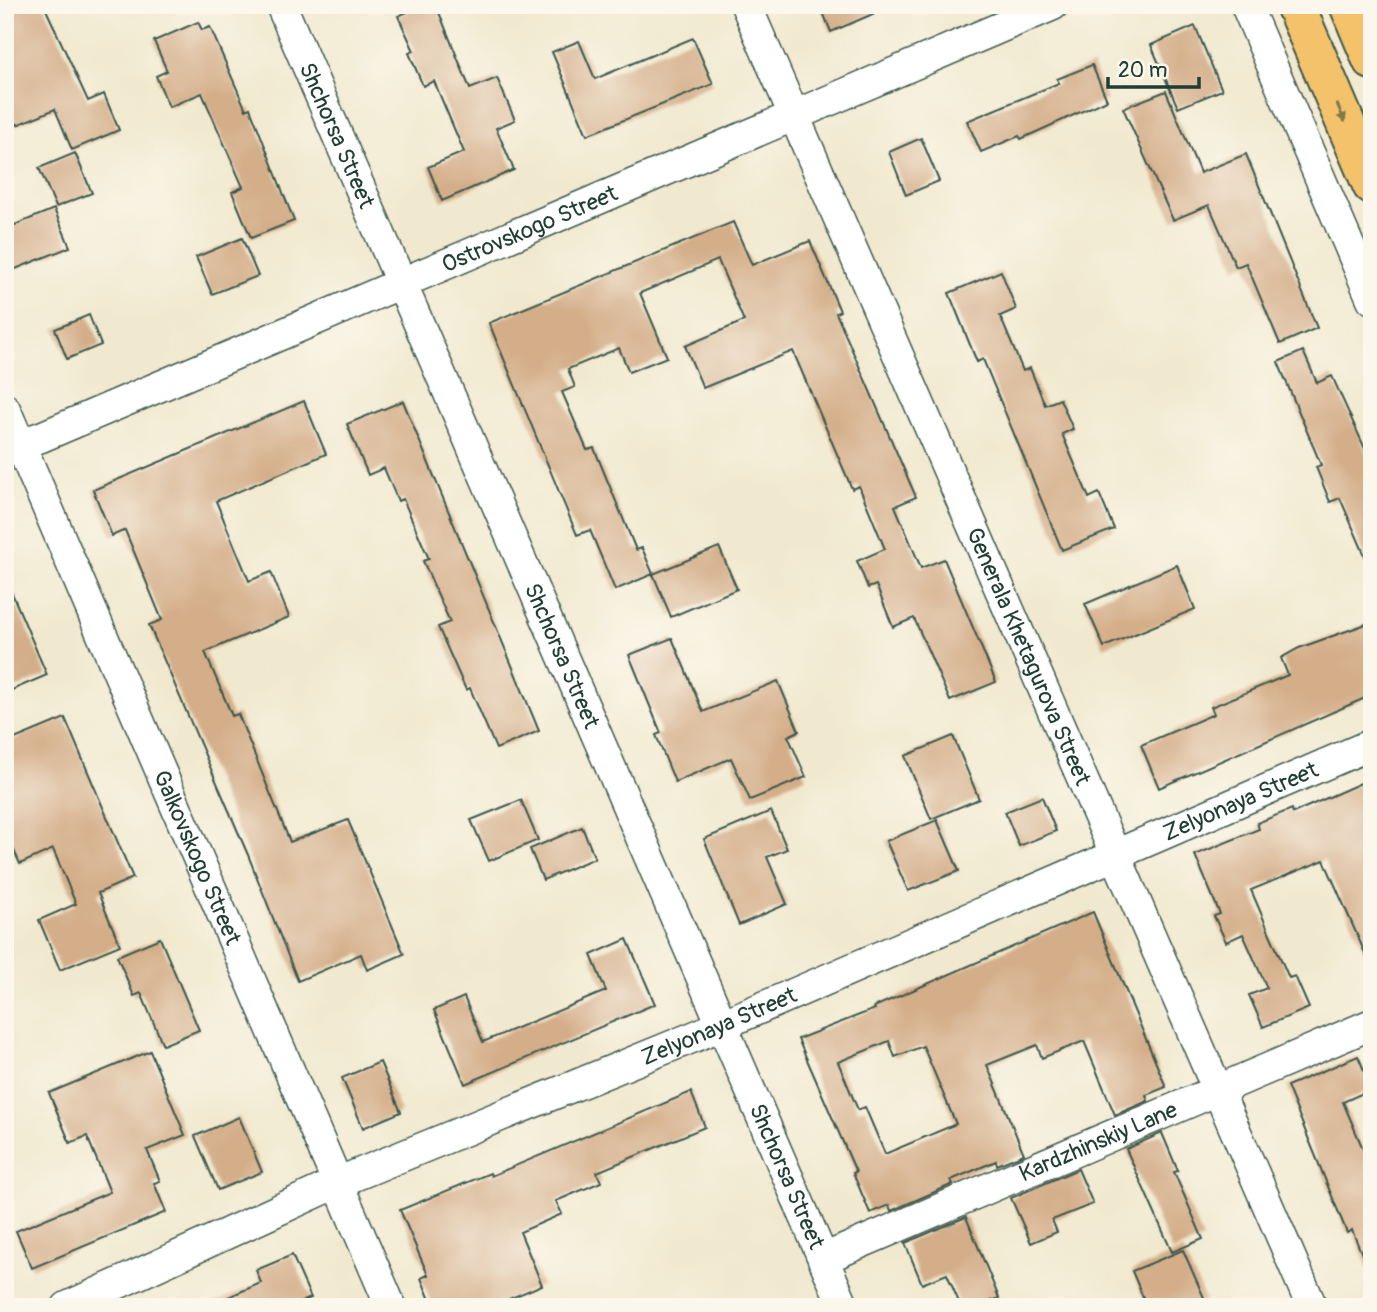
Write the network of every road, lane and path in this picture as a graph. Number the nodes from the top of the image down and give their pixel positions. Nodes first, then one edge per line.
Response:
1 (281, 5) edge
2 (746, 5) edge
3 (1053, 5) edge
4 (1246, 5) edge
5 (1295, 5) edge
6 (1349, 5) edge
7 (1372, 61) edge
8 (793, 118) junction
9 (1372, 185) edge
10 (401, 285) junction
11 (1372, 299) edge
12 (5, 409) edge
13 (13, 446) edge
14 (1372, 744) edge
15 (1116, 855) junction
16 (1372, 1024) edge
17 (721, 1026) junction
18 (1218, 1092) junction
19 (339, 1182) junction
20 (823, 1259) junction
21 (67, 1307) edge
22 (391, 1307) edge
23 (844, 1307) edge
24 (1312, 1307) edge

1 - 10 street, Shchorsa Street
2 - 8 street, Generala Khetagurova Street
3 - 8 street, Ostrovskogo Street
4 - 11 street
5 -> 9 main road
6 - 7 main road
8 - 10 street, Ostrovskogo Street
8 - 15 street, Generala Khetagurova Street
10 - 13 street, Ostrovskogo Street
10 - 17 street, Shchorsa Street
12 - 13 street, Galkovskogo Street
13 - 19 street, Galkovskogo Street
14 - 15 street, Zelyonaya Street
15 - 17 street, Zelyonaya Street
15 - 18 street, Generala Khetagurova Street
16 - 18 street, Kardzhinskiy Lane
17 - 19 street, Zelyonaya Street
17 - 20 street, Shchorsa Street
18 - 20 street, Kardzhinskiy Lane
18 - 24 street, Generala Khetagurova Street
19 - 21 street, Zelyonaya Street
19 - 22 street, Galkovskogo Street
20 - 23 street, Shchorsa Street

